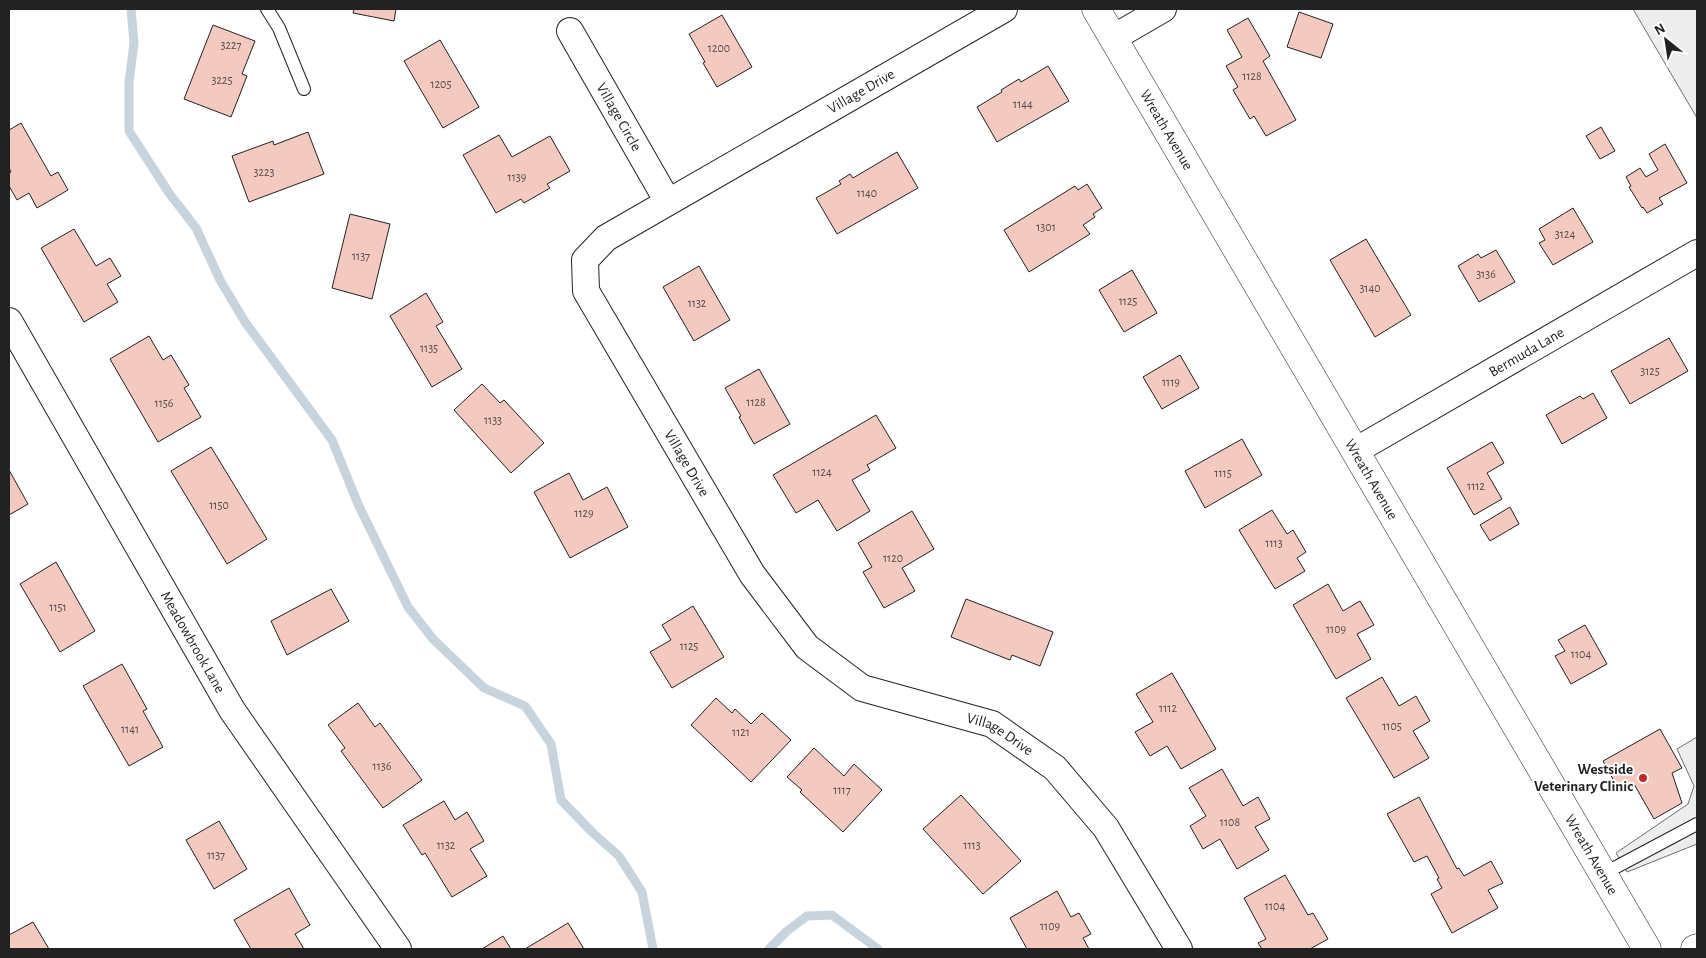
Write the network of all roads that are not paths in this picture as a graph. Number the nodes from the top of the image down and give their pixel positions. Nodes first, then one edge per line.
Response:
1 (267, 9) edge
2 (1004, 9) edge
3 (1096, 9) edge
4 (1163, 9) edge
5 (570, 31) dead end
6 (1113, 38) junction
7 (304, 89) dead end
8 (668, 202) junction
9 (1697, 253) edge
10 (9, 321) edge
11 (1355, 451) junction
12 (1697, 824) edge
13 (1602, 874) junction
14 (398, 949) edge
15 (1179, 949) edge
16 (1646, 949) edge

1 - 7 lane
2 - 8 street, Village Drive
3 - 6 street, Wreath Avenue
4 - 6 street
5 - 8 street, Village Circle
6 - 11 street, Wreath Avenue
8 - 15 street, Village Drive
9 - 11 street, Bermuda Lane
10 - 14 street, Meadowbrook Lane
11 - 13 street, Wreath Avenue
12 - 13 lane
13 - 16 street, Wreath Avenue

